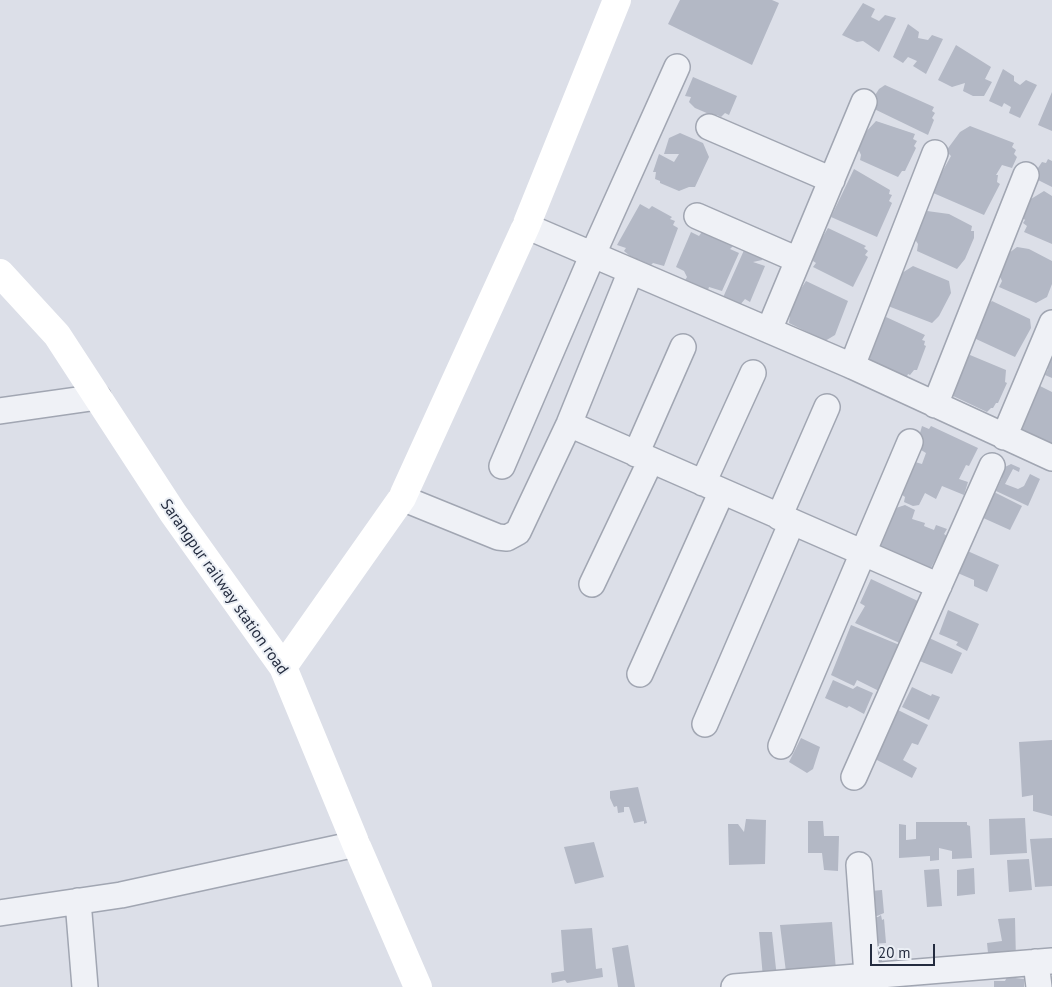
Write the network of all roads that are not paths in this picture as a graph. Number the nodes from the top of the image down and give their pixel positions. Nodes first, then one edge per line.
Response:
1 (617, 0) edge
2 (677, 67) dead end
3 (864, 102) dead end
4 (709, 127) dead end
5 (935, 153) dead end
6 (1026, 175) dead end
7 (832, 180) junction
8 (697, 216) dead end
9 (526, 226) junction
10 (593, 254) junction
11 (798, 260) junction
12 (630, 271) junction
13 (0, 273) edge
14 (1052, 323) edge
15 (769, 330) junction
16 (683, 347) dead end
17 (852, 366) junction
18 (753, 374) dead end
19 (98, 397) junction
20 (935, 404) junction
21 (827, 407) dead end
22 (0, 411) edge
23 (569, 424) junction
24 (1004, 437) junction
25 (910, 442) dead end
26 (644, 457) junction
27 (1052, 458) edge
28 (502, 466) dead end
29 (992, 466) dead end
30 (712, 487) junction
31 (402, 498) junction
32 (785, 519) junction
33 (863, 553) junction
34 (592, 584) dead end
35 (939, 586) junction
36 (283, 667) junction
37 (640, 674) dead end
38 (705, 724) dead end
39 (781, 746) dead end
40 (854, 777) dead end
41 (356, 844) junction
42 (859, 865) dead end
43 (78, 901) junction
44 (0, 913) edge
45 (1044, 962) edge
46 (867, 975) junction
47 (85, 987) edge
48 (418, 987) edge
49 (734, 987) edge
50 (1039, 987) edge

1 - 9 street
2 - 10 street
3 - 7 street
4 - 7 street
5 - 17 street
6 - 20 street
7 - 11 street
8 - 11 street
9 - 10 street
9 - 31 street
10 - 12 street
10 - 28 street
11 - 15 street
12 - 15 street
12 - 23 street
13 - 19 street, Sarangpur railway station road
14 - 24 street
15 - 17 street
16 - 26 street
17 - 20 street
18 - 30 street
19 - 22 street
19 - 36 street, Sarangpur railway station road
20 - 24 street
21 - 32 street
23 - 26 street
23 - 31 street
24 - 27 street
25 - 33 street
26 - 30 street
26 - 34 street
29 - 35 street
30 - 32 street
30 - 37 street
31 - 36 street
32 - 33 street
32 - 38 street
33 - 35 street
33 - 39 street
35 - 40 street
36 - 41 street, Sarangpur railway station road
41 - 43 street
41 - 48 street, Sarangpur railway station road
42 - 46 street
43 - 44 street
43 - 47 street
45 - 46 street
45 - 50 street
46 - 49 street

